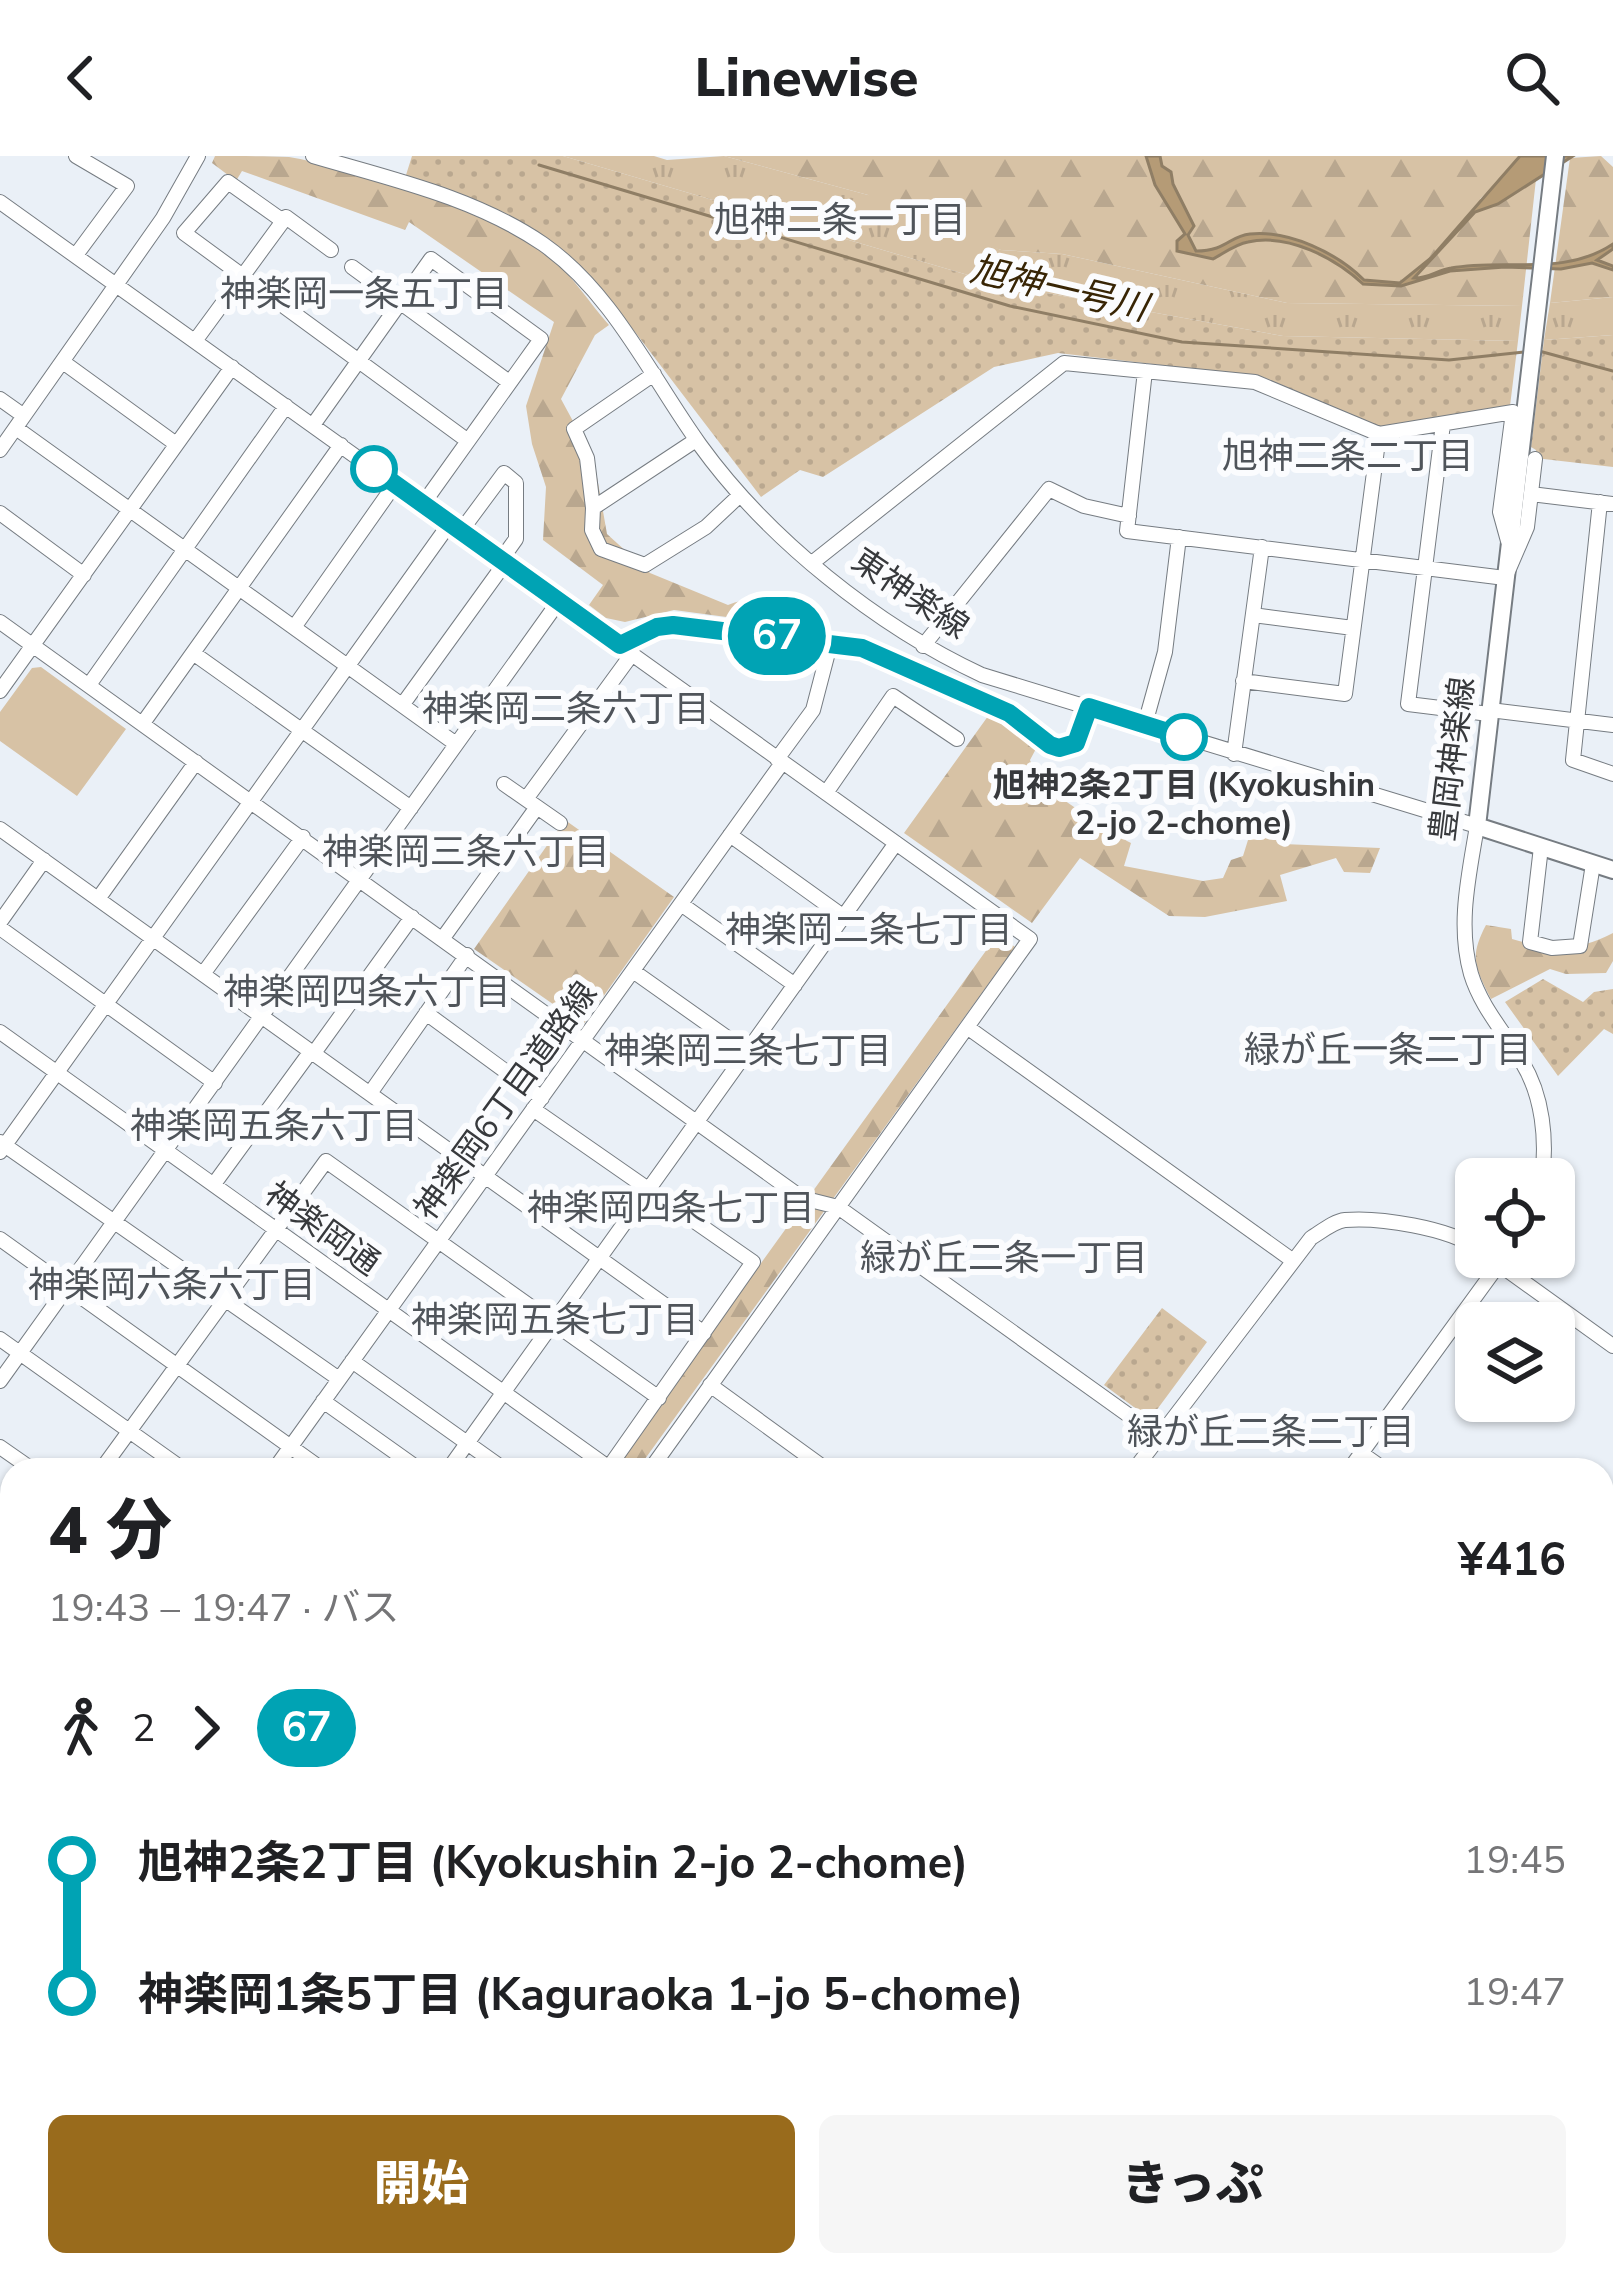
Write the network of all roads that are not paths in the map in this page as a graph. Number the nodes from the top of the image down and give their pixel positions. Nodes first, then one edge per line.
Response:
1 (76, 156) edge
2 (197, 156) edge
3 (313, 156) edge
4 (1555, 156) edge
5 (0, 202) edge
6 (283, 221) junction
7 (331, 250) dead end
8 (76, 255) junction
9 (352, 267) dead end
10 (243, 275) junction
11 (117, 284) junction
12 (400, 302) junction
13 (195, 341) junction
14 (360, 360) junction
15 (63, 362) junction
16 (232, 367) junction
17 (1145, 371) junction
18 (654, 374) junction
19 (509, 382) junction
20 (0, 399) edge
21 (286, 406) junction
22 (20, 422) junction
23 (1443, 424) junction
24 (313, 425) junction
25 (1379, 434) junction
26 (696, 440) junction
27 (468, 441) junction
28 (176, 444) junction
29 (341, 445) junction
30 (0, 450) edge
31 (1535, 459) dead end
32 (395, 484) junction
33 (1531, 494) junction
34 (740, 495) junction
35 (1606, 503) edge
36 (423, 504) junction
37 (593, 508) junction
38 (130, 510) junction
39 (0, 513) edge
40 (1129, 516) junction
41 (456, 527) junction
42 (1179, 537) junction
43 (1509, 546) junction
44 (1262, 547) junction
45 (184, 549) junction
46 (503, 561) junction
47 (1362, 561) junction
48 (812, 563) junction
49 (1426, 567) junction
50 (84, 575) junction
51 (1505, 578) junction
52 (239, 588) junction
53 (559, 602) junction
54 (1253, 615) junction
55 (0, 622) edge
56 (295, 626) junction
57 (1353, 628) junction
58 (832, 641) junction
59 (33, 645) junction
60 (923, 646) junction
61 (626, 650) junction
62 (193, 653) junction
63 (348, 666) junction
64 (1243, 681) junction
65 (89, 685) junction
66 (0, 691) edge
67 (403, 704) junction
68 (1089, 707) junction
69 (1490, 712) junction
70 (1577, 721) junction
71 (143, 723) junction
72 (1145, 724) junction
73 (1613, 725) edge
74 (302, 731) junction
75 (957, 739) dead end
76 (456, 744) junction
77 (1234, 754) junction
78 (779, 761) junction
79 (196, 762) junction
80 (1613, 774) edge
81 (505, 784) dead end
82 (826, 793) junction
83 (252, 801) junction
84 (531, 803) junction
85 (411, 808) junction
86 (560, 823) dead end
87 (1477, 826) junction
88 (0, 829) edge
89 (730, 836) junction
90 (303, 837) junction
91 (896, 843) junction
92 (1541, 847) junction
93 (44, 860) junction
94 (1593, 864) junction
95 (1613, 869) edge
96 (360, 879) junction
97 (98, 899) junction
98 (681, 904) junction
99 (412, 917) junction
100 (844, 917) junction
101 (0, 925) edge
102 (443, 938) junction
103 (154, 939) junction
104 (467, 955) junction
105 (633, 971) junction
106 (203, 974) junction
107 (795, 985) junction
108 (105, 1004) junction
109 (427, 1012) junction
110 (262, 1017) junction
111 (967, 1027) junction
112 (0, 1032) edge
113 (584, 1039) junction
114 (313, 1052) junction
115 (746, 1052) junction
116 (57, 1072) junction
117 (215, 1083) junction
118 (371, 1091) junction
119 (537, 1103) junction
120 (697, 1120) junction
121 (2, 1146) edge
122 (165, 1150) junction
123 (1543, 1158) edge
124 (485, 1177) junction
125 (214, 1184) junction
126 (649, 1188) junction
127 (838, 1208) junction
128 (114, 1222) junction
129 (276, 1228) junction
130 (1455, 1235) edge
131 (0, 1239) edge
132 (439, 1241) junction
133 (600, 1256) junction
134 (1292, 1260) junction
135 (1484, 1278) edge
136 (1524, 1278) edge
137 (67, 1287) junction
138 (224, 1299) junction
139 (389, 1310) junction
140 (554, 1322) junction
141 (704, 1333) junction
142 (0, 1339) edge
143 (1611, 1340) edge
144 (20, 1353) junction
145 (352, 1361) junction
146 (176, 1365) junction
147 (339, 1379) junction
148 (0, 1381) edge
149 (710, 1385) junction
150 (503, 1392) junction
151 (659, 1398) junction
152 (323, 1401) junction
153 (129, 1431) junction
154 (1159, 1437) junction
155 (467, 1443) junction
156 (291, 1447) junction
157 (1361, 1453) junction
158 (110, 1458) edge
159 (167, 1458) edge
160 (283, 1458) edge
161 (306, 1458) edge
162 (403, 1458) edge
163 (456, 1458) edge
164 (488, 1458) edge
165 (594, 1458) edge
166 (617, 1458) edge
167 (658, 1458) edge
168 (810, 1458) edge
169 (1143, 1458) edge
170 (1357, 1458) edge
171 (1368, 1458) edge

1 - 8 street
2 - 11 street
3 - 18 street, 東神楽線
4 - 43 main road, 豊岡神楽線
5 - 8 street
6 - 7 street
6 - 10 street
6 - 10 street
8 - 11 street
9 - 12 street
10 - 13 street
10 - 14 street
11 - 13 street
11 - 15 street
12 - 14 street
12 - 19 street
12 - 19 street
13 - 16 street
14 - 24 street
14 - 27 street
15 - 22 street
15 - 28 street
16 - 21 street
16 - 28 street
17 - 25 street
17 - 40 street
17 - 48 street
18 - 26 street, 東神楽線
18 - 37 street
19 - 27 street
20 - 22 street
21 - 24 street
21 - 45 street
22 - 30 street
22 - 38 street
23 - 25 street
23 - 43 street
23 - 49 street
24 - 29 street
25 - 47 street
26 - 34 street, 東神楽線
26 - 37 street
27 - 36 street
28 - 38 street
29 - 32 street
29 - 52 street
31 - 33 street
32 - 36 street
32 - 56 street
33 - 35 street
33 - 51 street
34 - 37 street
34 - 48 street, 東神楽線
35 - 70 street
36 - 41 street
38 - 45 street
38 - 50 street
39 - 50 street
40 - 42 street
40 - 60 street
41 - 46 street
41 - 46 street
41 - 63 street
42 - 44 street
42 - 72 street
43 - 51 main road, 豊岡神楽線
44 - 47 street
44 - 54 street
45 - 52 street
45 - 65 street
46 - 53 street
46 - 67 street
47 - 49 street
47 - 57 street
48 - 60 street, 東神楽線
49 - 51 street
49 - 69 street
50 - 59 street
51 - 69 main road, 豊岡神楽線
52 - 56 street
52 - 62 street
53 - 61 street
53 - 76 street
54 - 57 street
54 - 64 street
55 - 59 street
56 - 63 street
57 - 64 street
58 - 61 street
58 - 68 street
58 - 78 street, 神楽岡6丁目道路線
59 - 65 street
59 - 66 street
60 - 68 street, 東神楽線
61 - 78 street
61 - 84 street
62 - 71 street
62 - 74 street
63 - 67 street
63 - 74 street
64 - 77 street
65 - 71 street
67 - 76 street
68 - 72 street, 東神楽線
69 - 70 street
69 - 87 main road, 豊岡神楽線
70 - 73 street
70 - 80 street
71 - 79 street
72 - 77 street, 東神楽線
74 - 83 street
74 - 85 street
75 - 82 street
76 - 85 street
77 - 87 street, 東神楽線
78 - 82 street
78 - 89 street, 神楽岡6丁目道路線
79 - 83 street
79 - 97 street
81 - 84 street
82 - 91 street
83 - 90 street
83 - 103 street
84 - 86 street
84 - 102 street
85 - 96 street
87 - 92 main road, 東神楽線
87 - 123 street, 豊岡神楽線
88 - 93 street
89 - 98 street, 神楽岡6丁目道路線
89 - 100 street
90 - 96 street
90 - 106 street
91 - 100 street
91 - 111 street
92 - 94 main road, 東神楽線
92 - 94 street
93 - 97 street
93 - 101 street
94 - 95 main road, 東神楽線
96 - 99 street
96 - 110 street
97 - 103 street
98 - 105 street, 神楽岡6丁目道路線
98 - 107 street
99 - 102 street
99 - 114 street
100 - 107 street
101 - 108 street
102 - 104 street
103 - 106 street
103 - 108 street
104 - 109 street
104 - 113 street
105 - 113 street, 神楽岡6丁目道路線
105 - 115 street
106 - 110 street
107 - 115 street
108 - 116 street
108 - 117 street
109 - 118 street
109 - 119 street
110 - 114 street
110 - 117 street
111 - 127 street
111 - 134 street
112 - 116 street, 神楽岡通
113 - 119 street, 神楽岡6丁目道路線
113 - 120 street
114 - 118 street
114 - 125 street
115 - 120 street
116 - 121 street
116 - 122 street, 神楽岡通
117 - 122 street
118 - 124 street
119 - 124 street, 神楽岡6丁目道路線
119 - 126 street
120 - 126 street
120 - 127 street
121 - 128 street
122 - 125 street, 神楽岡通
122 - 128 street
124 - 132 street, 神楽岡6丁目道路線
124 - 133 street
125 - 129 street, 神楽岡通
126 - 133 street
126 - 141 street
127 - 149 street
127 - 154 street
128 - 137 street
128 - 138 street
129 - 132 street
129 - 138 street
129 - 139 street, 神楽岡通
130 - 134 street
131 - 137 street
132 - 139 street, 神楽岡6丁目道路線
132 - 140 street
133 - 140 street
133 - 141 street
134 - 154 street
135 - 157 street
136 - 143 street
137 - 144 street
137 - 146 street
138 - 146 street
138 - 147 street
139 - 145 street, 神楽岡6丁目道路線
139 - 150 street, 神楽岡通
140 - 150 street
140 - 151 street
141 - 151 street
142 - 144 street
144 - 148 street
144 - 153 street
145 - 147 street, 神楽岡6丁目道路線
145 - 155 street
146 - 153 street
146 - 156 street
147 - 152 street, 神楽岡6丁目道路線
149 - 167 street
149 - 168 street
150 - 155 street
150 - 165 street, 神楽岡通
151 - 166 street
152 - 156 street, 神楽岡6丁目道路線
152 - 162 street
153 - 158 street
153 - 159 street
154 - 169 street
155 - 163 street
155 - 164 street
156 - 160 street, 神楽岡6丁目道路線
156 - 161 street
157 - 170 street
157 - 171 street

